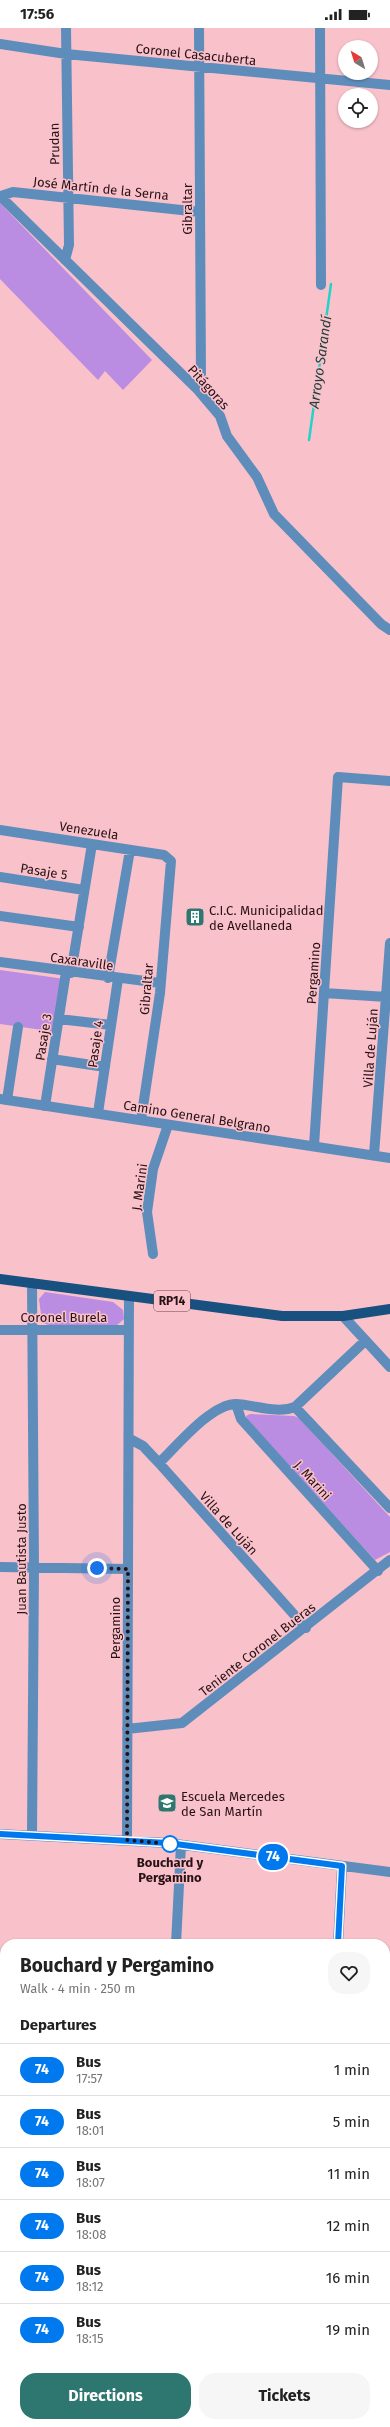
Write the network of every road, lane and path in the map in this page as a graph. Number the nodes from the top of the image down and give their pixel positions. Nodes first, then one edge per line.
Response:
1 (66, 28) edge
2 (199, 28) edge
3 (320, 28) edge
4 (0, 44) edge
5 (66, 54) junction
6 (199, 68) junction
7 (320, 79) junction
8 (390, 85) edge
9 (0, 196) edge
10 (68, 197) junction
11 (200, 212) junction
12 (65, 260) junction
13 (321, 285) dead end
14 (198, 390) junction
15 (390, 630) edge
16 (390, 781) edge
17 (0, 830) edge
18 (92, 844) junction
19 (130, 850) junction
20 (171, 860) joint
21 (0, 878) edge
22 (84, 890) junction
23 (0, 916) edge
24 (79, 927) junction
25 (390, 943) edge
26 (0, 962) edge
27 (68, 972) junction
28 (113, 978) junction
29 (160, 983) junction
30 (324, 993) junction
31 (388, 1003) edge
32 (59, 1019) junction
33 (111, 1025) junction
34 (18, 1027) dead end
35 (52, 1059) junction
36 (105, 1066) junction
37 (3, 1100) edge
38 (45, 1106) junction
39 (98, 1113) junction
40 (141, 1120) junction
41 (168, 1125) junction
42 (314, 1146) junction
43 (374, 1155) junction
44 (390, 1158) edge
45 (153, 1254) dead end
46 (0, 1279) edge
47 (32, 1283) junction
48 (130, 1296) junction
49 (390, 1309) edge
50 (344, 1316) junction
51 (34, 1329) junction
52 (0, 1330) edge
53 (128, 1330) junction
54 (365, 1341) junction
55 (390, 1367) edge
56 (236, 1404) junction
57 (295, 1407) junction
58 (130, 1439) junction
59 (159, 1463) junction
60 (390, 1508) edge
61 (390, 1560) edge
62 (0, 1567) edge
63 (34, 1568) junction
64 (128, 1569) junction
65 (378, 1570) junction
66 (306, 1628) junction
67 (127, 1729) junction
68 (0, 1834) edge
69 (32, 1835) junction
70 (127, 1840) junction
71 (181, 1845) junction
72 (342, 1866) junction
73 (390, 1872) edge
74 (176, 1939) edge
75 (338, 1939) edge

1 - 5 street, Prudan
2 - 6 street, Gibraltar
3 - 7 street
4 - 5 street, Coronel Casacuberta
5 - 6 street, Coronel Casacuberta
5 - 10 street, Prudan
6 - 7 street, Coronel Casacuberta
6 - 11 street, Gibraltar
7 - 8 street, Coronel Casacuberta
7 - 13 street
9 - 10 street, José Martín de la Serna
9 - 12 street, Pitágoras
10 - 11 street, José Martín de la Serna
10 - 12 street, Prudan
11 - 14 street, Gibraltar
12 - 14 street, Pitágoras
14 - 15 street, Pitágoras
16 - 30 street, Pergamino
17 - 18 street, Venezuela
18 - 19 street, Venezuela
18 - 22 street, Pasaje 3
19 - 20 street, Venezuela
19 - 28 street, Pasaje 4
20 - 29 street, Gibraltar
21 - 22 street, Pasaje 5
22 - 24 street, Pasaje 3
23 - 24 street
24 - 27 street, Pasaje 3
25 - 31 street, Villa de Luján
26 - 27 street, Caxaraville
27 - 28 street, Caxaraville
27 - 32 street, Pasaje 3
28 - 29 street, Caxaraville
28 - 33 street, Pasaje 4
29 - 40 street, Gibraltar
30 - 31 street
30 - 42 street, Pergamino
31 - 43 street, Villa de Luján
32 - 33 street
32 - 35 street, Pasaje 3
33 - 36 street, Pasaje 4
34 - 37 street
35 - 36 street
35 - 38 street, Pasaje 3
36 - 39 street, Pasaje 4
37 - 38 street, Camino General Belgrano
38 - 39 street, Camino General Belgrano
39 - 40 street, Camino General Belgrano
40 - 41 street, Camino General Belgrano
41 - 42 street, Camino General Belgrano
41 - 45 street, J. Marini
42 - 43 street, Camino General Belgrano
43 - 44 street, Camino General Belgrano
46 - 47 main road, RP14
47 - 48 main road, RP14
47 - 51 street, Juan Bautista Justo
48 - 50 main road, RP14
48 - 53 street, Pergamino
49 - 50 main road, RP14
50 - 54 street
51 - 52 street, Coronel Burela
51 - 53 street, Coronel Burela
51 - 63 street, Juan Bautista Justo
53 - 58 street, Pergamino
54 - 55 street
54 - 57 street
56 - 57 street
56 - 59 street
56 - 65 street, J. Marini
57 - 60 street
58 - 59 street, Villa de Luján
58 - 64 street, Pergamino
59 - 66 street, Villa de Luján
61 - 65 street, Teniente Coronel Bueras
62 - 63 street
63 - 64 street
63 - 69 street, Juan Bautista Justo
64 - 67 street, Pergamino
65 - 66 street, Teniente Coronel Bueras
66 - 67 street, Teniente Coronel Bueras
67 - 70 street, Pergamino
68 - 69 street
69 - 70 street
70 - 71 street
71 - 72 street
71 - 74 street
72 - 73 street
72 - 75 street

